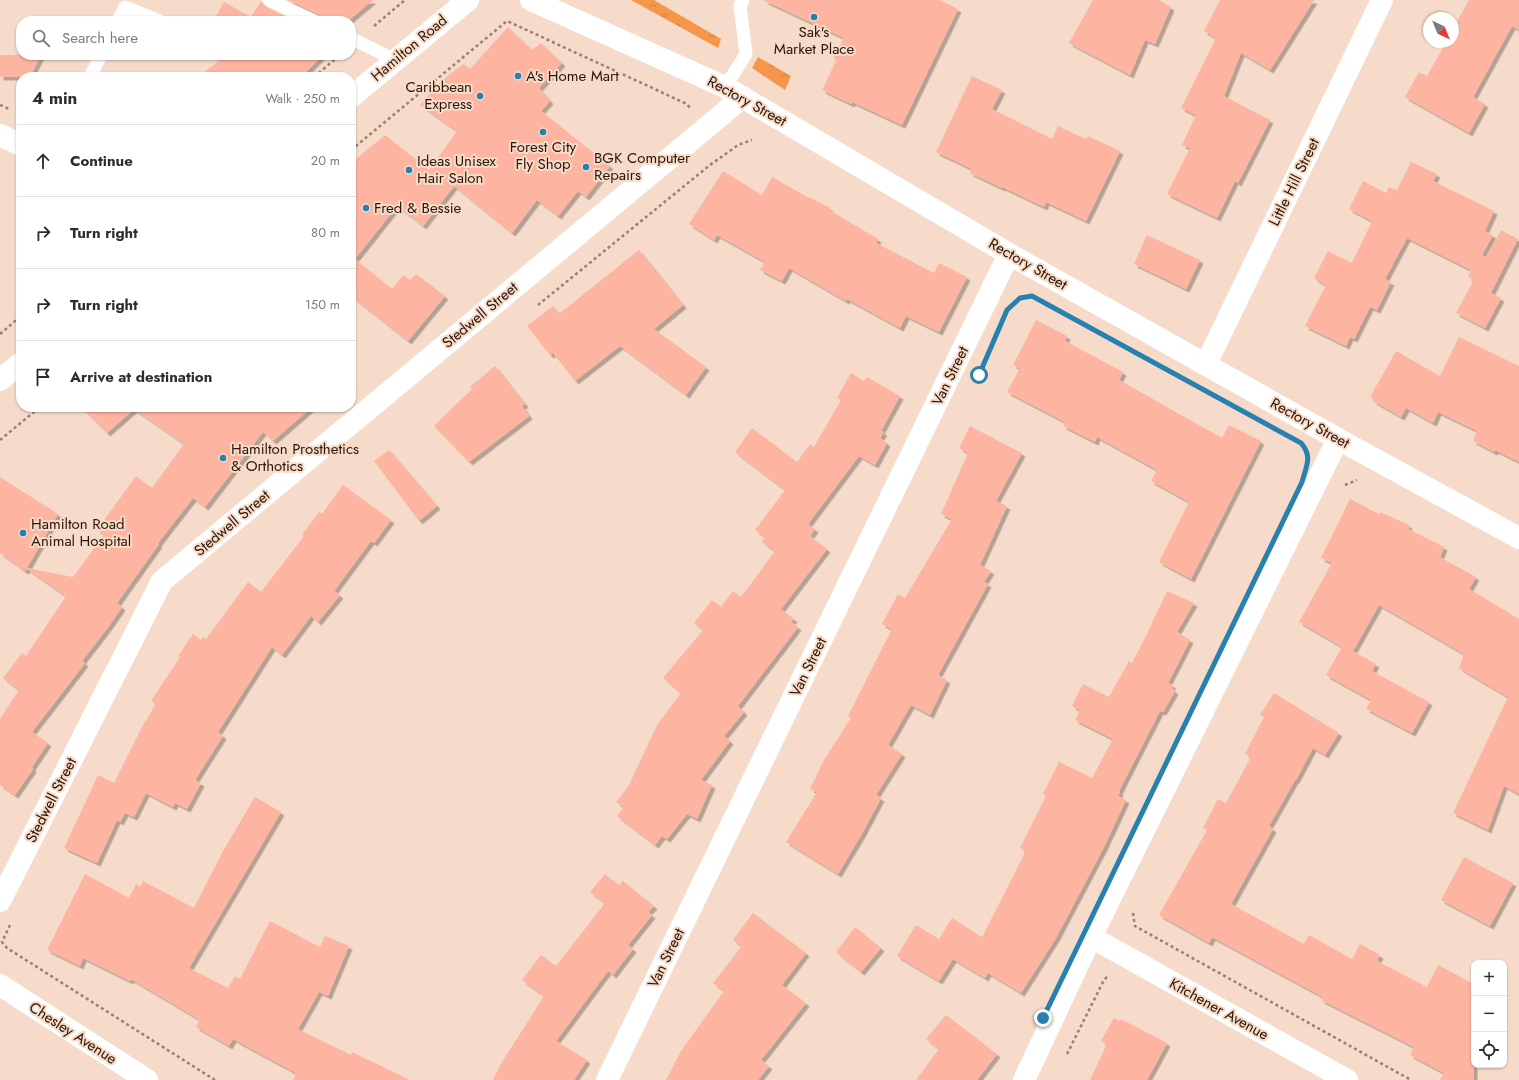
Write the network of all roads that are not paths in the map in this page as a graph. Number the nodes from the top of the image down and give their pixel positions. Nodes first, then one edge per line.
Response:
1 (269, 0) edge
2 (468, 0) edge
3 (531, 0) edge
4 (1382, 0) edge
5 (738, 2) edge
6 (120, 16) edge
7 (148, 16) edge
8 (303, 16) edge
9 (356, 40) edge
10 (98, 60) edge
11 (395, 60) junction
12 (92, 72) edge
13 (356, 92) edge
14 (734, 92) junction
15 (0, 135) edge
16 (16, 143) edge
17 (1009, 254) junction
18 (1206, 364) junction
19 (16, 368) edge
20 (0, 380) edge
21 (1338, 438) junction
22 (1519, 538) edge
23 (0, 901) edge
24 (1091, 937) junction
25 (0, 986) edge
26 (147, 1080) edge
27 (607, 1080) edge
28 (1024, 1080) edge
29 (1347, 1080) edge

1 - 8 lane
2 - 11 street, Hamilton Road
3 - 14 street, Rectory Street
4 - 18 street, Little Hill Street
5 - 14 lane
6 - 7 lane
9 - 11 lane
10 - 12 lane
11 - 13 street, Hamilton Road
14 - 17 street, Rectory Street
14 - 23 street, Stedwell Street
15 - 16 street
17 - 18 street, Rectory Street
17 - 27 street, Van Street
18 - 21 street, Rectory Street
19 - 20 street
21 - 22 street, Rectory Street
21 - 24 street
24 - 28 street
24 - 29 street, Kitchener Avenue
25 - 26 street, Chesley Avenue

